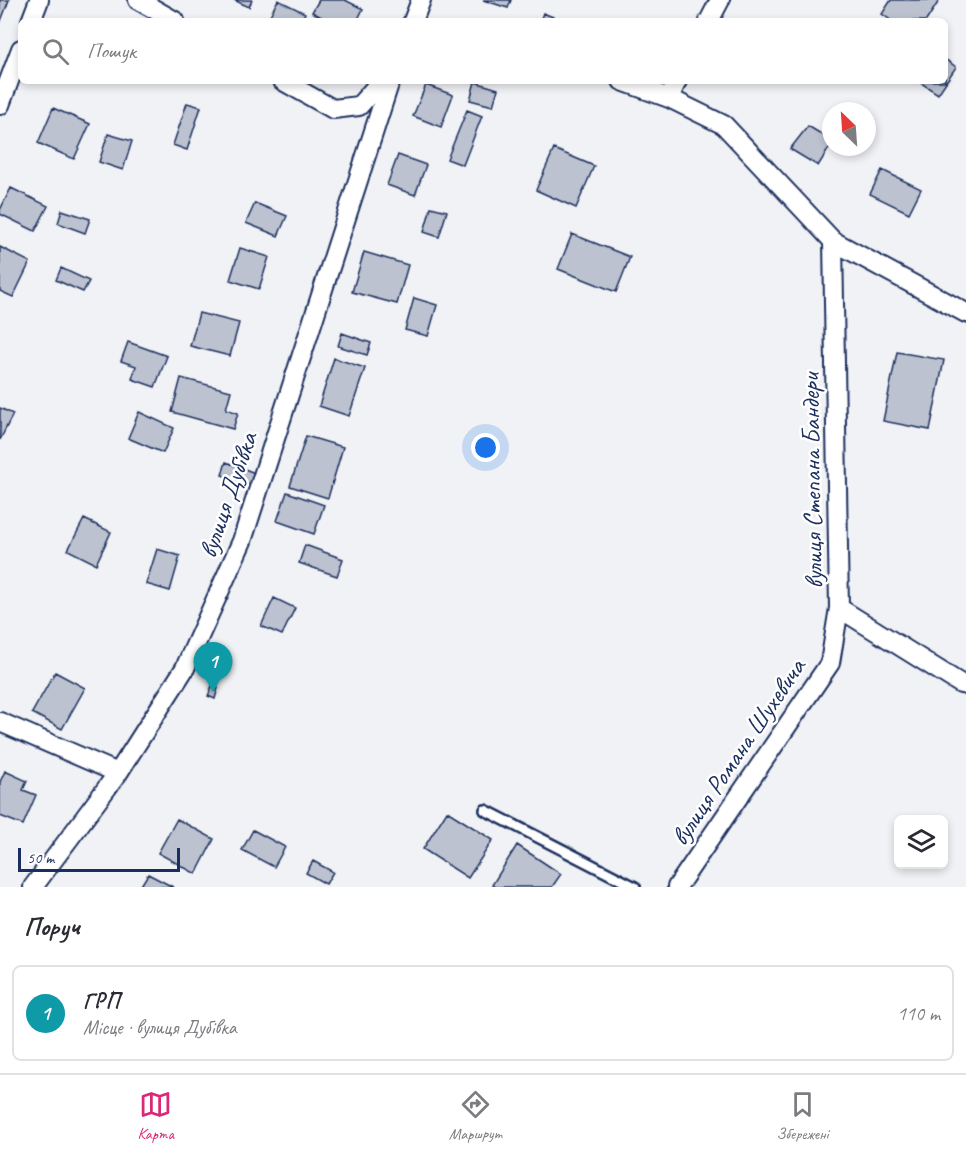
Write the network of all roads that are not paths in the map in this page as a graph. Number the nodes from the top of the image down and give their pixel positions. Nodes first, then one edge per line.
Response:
1 (39, 0) edge
2 (138, 0) edge
3 (421, 0) edge
4 (720, 0) edge
5 (33, 18) edge
6 (170, 18) edge
7 (414, 18) edge
8 (711, 18) edge
9 (18, 57) edge
10 (288, 84) edge
11 (378, 84) edge
12 (389, 84) edge
13 (630, 84) edge
14 (676, 84) edge
15 (669, 98) junction
16 (0, 105) edge
17 (833, 241) junction
18 (966, 314) edge
19 (839, 608) junction
20 (966, 685) edge
21 (0, 722) edge
22 (118, 773) junction
23 (485, 810) dead end
24 (33, 887) edge
25 (635, 887) edge
26 (677, 887) edge

1 - 5 street
2 - 6 street
3 - 7 street
4 - 8 street
9 - 16 street
10 - 11 street
12 - 22 street, вулиця Дубівка
13 - 15 street
14 - 15 street
15 - 17 street
17 - 18 street
17 - 19 street, вулиця Степана Бандери
19 - 20 street, вулиця Степана Бандери
19 - 26 street, вулиця Романа Шухевича
21 - 22 street
22 - 24 street, вулиця Дубівка
23 - 25 lane

